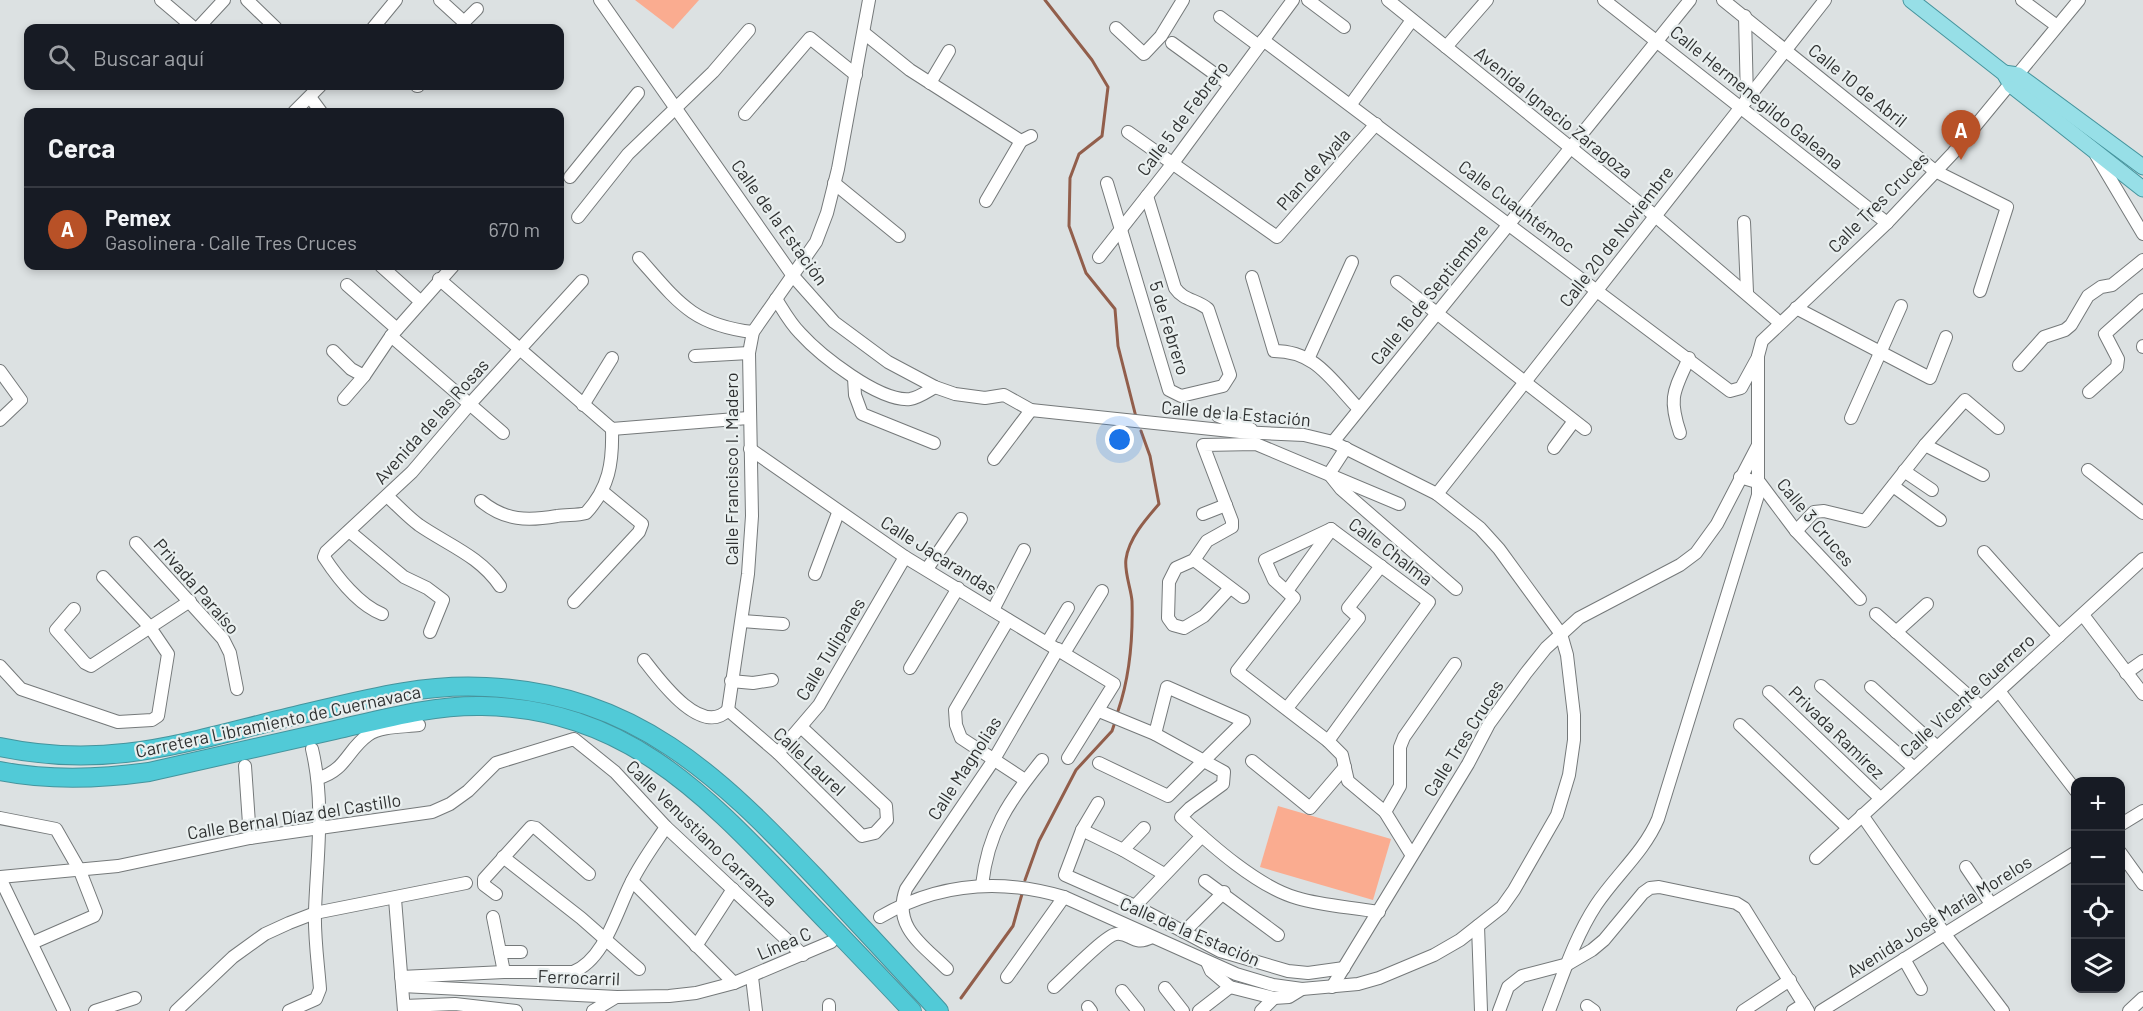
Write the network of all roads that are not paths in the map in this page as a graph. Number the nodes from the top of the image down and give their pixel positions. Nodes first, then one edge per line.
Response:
1 (161, 0) edge
2 (224, 0) edge
3 (247, 0) edge
4 (396, 0) edge
5 (440, 0) edge
6 (600, 0) edge
7 (870, 0) edge
8 (1183, 0) edge
9 (1293, 0) edge
10 (1308, 0) edge
11 (1487, 0) edge
12 (1604, 0) edge
13 (1690, 0) edge
14 (1723, 0) edge
15 (1825, 0) edge
16 (1911, 0) edge
17 (2022, 0) edge
18 (2079, 0) edge
19 (1394, 2) edge
20 (477, 9) dead end
21 (1745, 16) junction
22 (1220, 17) dead end
23 (1412, 20) junction
24 (191, 24) edge
25 (200, 24) edge
26 (272, 24) edge
27 (376, 24) edge
28 (2057, 26) junction
29 (1344, 27) dead end
30 (1116, 28) dead end
31 (749, 30) dead end
32 (864, 33) junction
33 (1657, 40) junction
34 (1172, 43) dead end
35 (1261, 43) junction
36 (1446, 47) junction
37 (1786, 50) junction
38 (949, 51) dead end
39 (856, 75) junction
40 (2011, 78) junction
41 (930, 83) junction
42 (1230, 85) junction
43 (316, 90) edge
44 (638, 93) dead end
45 (310, 97) junction
46 (1744, 104) junction
47 (1351, 105) junction
48 (675, 107) junction
49 (298, 108) edge
50 (318, 108) edge
51 (745, 114) dead end
52 (1376, 124) junction
53 (1128, 132) dead end
54 (1569, 148) junction
55 (2094, 151) junction
56 (2136, 157) edge
57 (1173, 163) junction
58 (2143, 167) edge
59 (1935, 171) junction
60 (570, 177) dead end
61 (834, 183) junction
62 (1107, 183) dead end
63 (2143, 189) edge
64 (1147, 196) junction
65 (986, 201) dead end
66 (1654, 215) junction
67 (578, 217) dead end
68 (1510, 222) junction
69 (1744, 222) dead end
70 (1887, 223) junction
71 (1121, 228) junction
72 (2143, 234) edge
73 (899, 236) dead end
74 (1099, 257) dead end
75 (639, 258) dead end
76 (2143, 260) edge
77 (1352, 261) dead end
78 (385, 270) edge
79 (449, 270) edge
80 (793, 276) junction
81 (1252, 277) dead end
82 (439, 279) junction
83 (582, 281) dead end
84 (1397, 282) dead end
85 (347, 285) dead end
86 (1598, 289) junction
87 (1980, 291) dead end
88 (1747, 292) junction
89 (776, 299) junction
90 (2143, 300) edge
91 (420, 301) junction
92 (1901, 306) dead end
93 (1796, 308) junction
94 (1437, 312) junction
95 (1780, 322) junction
96 (394, 332) junction
97 (753, 332) junction
98 (1946, 337) dead end
99 (333, 351) dead end
100 (520, 351) junction
101 (1880, 352) junction
102 (749, 353) junction
103 (695, 356) dead end
104 (1309, 357) junction
105 (612, 358) dead end
106 (1689, 358) junction
107 (2019, 365) dead end
108 (0, 371) edge
109 (364, 376) junction
110 (854, 378) junction
111 (1752, 380) junction
112 (1526, 382) junction
113 (935, 387) junction
114 (2089, 392) dead end
115 (344, 399) dead end
116 (469, 405) junction
117 (584, 405) junction
118 (1359, 409) junction
119 (1031, 410) junction
120 (1218, 416) dead end
121 (1851, 417) dead end
122 (748, 418) junction
123 (0, 420) edge
124 (1574, 421) junction
125 (1998, 428) dead end
126 (612, 429) junction
127 (1585, 429) dead end
128 (1254, 431) junction
129 (503, 433) dead end
130 (1680, 433) dead end
131 (1333, 442) junction
132 (934, 443) dead end
133 (1925, 445) junction
134 (1758, 446) junction
135 (1346, 448) junction
136 (1554, 448) dead end
137 (750, 449) junction
138 (1272, 450) junction
139 (994, 459) dead end
140 (1904, 471) junction
141 (2088, 471) dead end
142 (1329, 474) junction
143 (1983, 475) dead end
144 (1740, 477) junction
145 (1760, 483) junction
146 (1893, 486) junction
147 (1932, 490) dead end
148 (603, 492) junction
149 (1437, 494) junction
150 (388, 497) junction
151 (481, 501) dead end
152 (1400, 504) dead end
153 (1226, 505) junction
154 (838, 513) junction
155 (2143, 513) edge
156 (1203, 514) dead end
157 (961, 519) dead end
158 (1940, 520) dead end
159 (1332, 529) junction
160 (349, 531) junction
161 (1796, 531) junction
162 (136, 543) dead end
163 (1024, 550) dead end
164 (1984, 552) dead end
165 (904, 557) junction
166 (2143, 559) edge
167 (1194, 560) junction
168 (1381, 566) junction
169 (927, 569) junction
170 (816, 574) dead end
171 (103, 577) dead end
172 (500, 586) dead end
173 (958, 588) junction
174 (1230, 588) junction
175 (1456, 589) dead end
176 (1102, 591) dead end
177 (1287, 591) junction
178 (1243, 597) dead end
179 (1860, 598) dead end
180 (190, 601) junction
181 (574, 602) dead end
182 (1927, 604) dead end
183 (74, 609) dead end
184 (1068, 609) dead end
185 (993, 610) junction
186 (382, 614) dead end
187 (1876, 614) dead end
188 (2083, 615) junction
189 (1008, 620) junction
190 (742, 621) junction
191 (783, 624) dead end
192 (149, 626) junction
193 (430, 632) dead end
194 (1896, 632) junction
195 (1561, 634) junction
196 (2059, 636) junction
197 (1057, 648) junction
198 (644, 660) dead end
199 (2143, 661) edge
200 (1455, 664) dead end
201 (0, 666) edge
202 (910, 669) dead end
203 (2126, 673) junction
204 (772, 680) dead end
205 (731, 681) junction
206 (1821, 686) dead end
207 (1871, 687) dead end
208 (237, 688) dead end
209 (1999, 691) junction
210 (1769, 692) dead end
211 (2143, 694) edge
212 (1980, 706) junction
213 (1287, 708) junction
214 (728, 710) junction
215 (1099, 711) junction
216 (419, 725) dead end
217 (1740, 725) dead end
218 (801, 727) junction
219 (1155, 734) junction
220 (574, 738) joint
221 (1328, 741) junction
222 (0, 747) edge
223 (1937, 747) junction
224 (312, 749) dead end
225 (778, 753) junction
226 (1068, 758) dead end
227 (1042, 760) dead end
228 (1205, 760) junction
229 (993, 761) junction
230 (1252, 761) dead end
231 (1099, 763) dead end
232 (245, 766) dead end
233 (1345, 767) junction
234 (1914, 768) junction
235 (0, 771) edge
236 (319, 778) junction
237 (1025, 780) junction
238 (2071, 785) edge
239 (1881, 798) junction
240 (1098, 803) dead end
241 (2143, 811) edge
242 (1385, 812) junction
243 (1862, 815) junction
244 (0, 818) edge
245 (2125, 822) edge
246 (666, 827) junction
247 (321, 828) junction
248 (1144, 828) dead end
249 (1848, 828) junction
250 (1082, 830) junction
251 (1202, 836) junction
252 (250, 838) junction
253 (1123, 850) junction
254 (1411, 854) junction
255 (2071, 855) edge
256 (503, 857) junction
257 (1816, 858) dead end
258 (2125, 858) edge
259 (1966, 867) dead end
260 (80, 871) junction
261 (589, 874) dead end
262 (1164, 874) junction
263 (0, 877) edge
264 (632, 881) junction
265 (1205, 881) dead end
266 (466, 883) dead end
267 (2143, 884) edge
268 (982, 885) junction
269 (733, 889) junction
270 (1224, 892) junction
271 (496, 894) dead end
272 (1064, 897) junction
273 (395, 899) junction
274 (1991, 904) junction
275 (900, 906) junction
276 (1136, 906) junction
277 (1379, 912) junction
278 (315, 913) junction
279 (493, 917) dead end
280 (880, 917) dead end
281 (1478, 926) junction
282 (1184, 932) junction
283 (1944, 933) junction
284 (1278, 935) dead end
285 (1152, 937) junction
286 (605, 938) junction
287 (831, 942) dead end
288 (32, 943) junction
289 (696, 946) junction
290 (500, 952) junction
291 (521, 952) dead end
292 (803, 955) junction
293 (1904, 959) junction
294 (1206, 961) junction
295 (1568, 964) junction
296 (1344, 968) junction
297 (639, 969) dead end
298 (947, 969) dead end
299 (504, 972) junction
300 (752, 977) junction
301 (1007, 977) dead end
302 (1790, 980) junction
303 (402, 981) junction
304 (734, 983) junction
305 (1054, 987) dead end
306 (1230, 987) junction
307 (1332, 987) junction
308 (1166, 988) dead end
309 (1302, 989) junction
310 (1921, 989) dead end
311 (1122, 991) dead end
312 (617, 997) junction
313 (135, 998) dead end
314 (1274, 998) junction
315 (2143, 998) edge
316 (404, 1008) edge
317 (1802, 1009) edge
318 (492, 1010) edge
319 (64, 1011) edge
320 (95, 1011) edge
321 (176, 1011) edge
322 (289, 1011) edge
323 (516, 1011) edge
324 (593, 1011) edge
325 (756, 1011) edge
326 (912, 1011) edge
327 (939, 1011) edge
328 (1138, 1011) edge
329 (1183, 1011) edge
330 (1198, 1011) edge
331 (1261, 1011) edge
332 (1481, 1011) edge
333 (1499, 1011) edge
334 (1549, 1011) edge
335 (1743, 1011) edge
336 (1821, 1011) edge
337 (2003, 1011) edge
338 (2129, 1011) edge

1 - 24 street
2 - 25 street
3 - 26 street
4 - 27 street
5 - 20 street
6 - 48 street, Calle de la Estación
7 - 32 street, Calle Francisco I. Madero
8 - 30 street
9 - 35 street, Calle 5 de Febrero
10 - 29 street
11 - 36 street
12 - 33 street, Calle Hermenegildo Galeana
13 - 33 street, Calle 16 de Septiembre
14 - 21 street, Calle 10 de Abril
15 - 37 street, Calle 20 de Noviembre
16 - 40 main road
17 - 28 street
18 - 28 street, Calle Tres Cruces
19 - 23 street, Avenida Ignacio Zaragoza
21 - 37 street, Calle 10 de Abril
21 - 46 street
22 - 35 street, Calle Cuauhtémoc
23 - 36 street, Avenida Ignacio Zaragoza
23 - 47 street
28 - 40 street, Calle Tres Cruces
31 - 48 street
32 - 39 street, Calle Francisco I. Madero
32 - 41 street
33 - 46 street, Calle Hermenegildo Galeana
33 - 54 street, Calle 16 de Septiembre
34 - 42 street
35 - 42 street, Calle 5 de Febrero
35 - 47 street, Calle Cuauhtémoc
36 - 54 street, Avenida Ignacio Zaragoza
37 - 46 street, Calle 20 de Noviembre
37 - 59 street, Calle 10 de Abril
38 - 41 street
39 - 51 street
39 - 61 street, Calle Francisco I. Madero
40 - 55 main road
40 - 56 main road
40 - 59 street, Calle Tres Cruces
41 - 65 street
42 - 57 street, Calle 5 de Febrero
43 - 45 street
44 - 60 street
45 - 49 street
45 - 50 street
46 - 66 street, Calle 20 de Noviembre
46 - 70 street, Calle Hermenegildo Galeana
47 - 52 street, Calle Cuauhtémoc
48 - 67 street
48 - 80 street, Calle de la Estación
52 - 57 street, Plan de Ayala
52 - 68 street, Calle Cuauhtémoc
53 - 57 street
54 - 66 street, Avenida Ignacio Zaragoza
54 - 68 street, Calle 16 de Septiembre
55 - 63 main road
55 - 72 street
56 - 58 main road
57 - 64 street, Calle 5 de Febrero
59 - 70 street, Calle Tres Cruces
59 - 87 street, Calle 10 de Abril
61 - 73 street
61 - 80 street, Calle Francisco I. Madero
62 - 71 street, 5 de Febrero
64 - 71 street, Calle 5 de Febrero
64 - 71 street, 5 de Febrero
66 - 86 street, Calle 20 de Noviembre
66 - 88 street, Avenida Ignacio Zaragoza
68 - 86 street, Calle Cuauhtémoc
68 - 94 street, Calle 16 de Septiembre
69 - 88 street
70 - 93 street, Calle Tres Cruces
71 - 74 street, Calle 5 de Febrero
75 - 97 street
76 - 107 street
77 - 104 street
78 - 91 street
79 - 82 street
80 - 89 street, Calle Francisco I. Madero
80 - 113 street, Calle de la Estación
81 - 104 street
82 - 91 street
82 - 100 street
83 - 100 street, Avenida de las Rosas
84 - 94 street
85 - 96 street
86 - 106 street, Calle Cuauhtémoc
86 - 112 street, Calle 20 de Noviembre
88 - 95 street, Avenida Ignacio Zaragoza
89 - 97 street, Calle Francisco I. Madero
89 - 110 street
90 - 114 street
91 - 96 street
92 - 101 street
93 - 95 street, Calle Tres Cruces
93 - 101 street
94 - 112 street
94 - 118 street, Calle 16 de Septiembre
95 - 111 street, Calle Tres Cruces
96 - 109 street
96 - 116 street
97 - 102 street, Calle Francisco I. Madero
98 - 101 street
99 - 109 street
100 - 116 street, Avenida de las Rosas
100 - 117 street
101 - 121 street
102 - 103 street
102 - 122 street, Calle Francisco I. Madero
104 - 118 street
105 - 117 street
106 - 111 street, Calle Cuauhtémoc
106 - 130 street
108 - 123 street
109 - 115 street
110 - 113 street
110 - 132 street
111 - 134 street
112 - 124 street
112 - 149 street, Calle 20 de Noviembre
113 - 119 street, Calle de la Estación
116 - 129 street
116 - 150 street, Avenida de las Rosas
117 - 126 street
118 - 131 street, Calle 16 de Septiembre
119 - 128 street, Calle de la Estación
119 - 139 street
120 - 128 street
122 - 126 street
122 - 137 street, Calle Francisco I. Madero
124 - 127 street
124 - 136 street
125 - 133 street
126 - 148 street
128 - 131 street, Calle de la Estación
128 - 138 street
131 - 135 street, Calle de la Estación
133 - 140 street
133 - 143 street
134 - 144 street, Calle Tres Cruces
134 - 145 street
135 - 142 street
135 - 149 street, Calle de la Estación
137 - 154 street, Calle Jacarandas
137 - 190 street, Calle Francisco I. Madero
138 - 142 street
138 - 153 street
140 - 146 street
140 - 147 street
141 - 155 street
142 - 152 street
142 - 175 street
144 - 145 street, Calle 3 Cruces
144 - 195 street, Calle Tres Cruces
145 - 161 street, Calle 3 Cruces
145 - 295 street
146 - 158 street
146 - 161 street
148 - 151 street
148 - 181 street
149 - 195 street, Calle de la Estación
150 - 160 street, Avenida de las Rosas
150 - 172 street
153 - 156 street
153 - 167 street
154 - 165 street, Calle Jacarandas
154 - 170 street
157 - 169 street
159 - 168 street, Calle Chalma
159 - 177 street
159 - 177 street
160 - 186 street, Avenida de las Rosas
160 - 193 street
161 - 179 street, Calle 3 Cruces
162 - 180 street, Privada Paraíso
163 - 185 street
164 - 196 street
165 - 169 street, Calle Jacarandas
165 - 218 street, Calle Tulipanes
166 - 188 street, Calle Vicente Guerrero
167 - 174 street
167 - 174 street
168 - 213 street
168 - 221 street, Calle Chalma
169 - 173 street, Calle Jacarandas
171 - 192 street
173 - 185 street, Calle Jacarandas
173 - 202 street
174 - 178 street
176 - 197 street
177 - 213 street
180 - 192 street
180 - 208 street, Privada Paraíso
182 - 194 street
183 - 192 street
184 - 197 street
185 - 189 street, Calle Jacarandas
187 - 194 street
188 - 196 street, Calle Vicente Guerrero
188 - 203 street
189 - 197 street, Calle Jacarandas
189 - 229 street
190 - 191 street
190 - 205 street, Calle Francisco I. Madero
192 - 201 street
194 - 212 street
195 - 254 street, Calle Tres Cruces
195 - 281 street, Calle de la Estación
196 - 209 street, Calle Vicente Guerrero
197 - 215 street, Calle Jacarandas
197 - 229 street, Calle Magnolias
198 - 214 street
199 - 203 street
200 - 242 street
203 - 211 street
204 - 205 street
205 - 214 street, Calle Francisco I. Madero
206 - 234 street
207 - 223 street
209 - 212 street, Calle Vicente Guerrero
209 - 238 street
210 - 239 street, Privada Ramírez
212 - 223 street, Calle Vicente Guerrero
213 - 221 street
214 - 225 street, Calle Laurel
215 - 219 street
215 - 226 street
216 - 236 street
217 - 249 street
218 - 225 street, Calle Tulipanes
218 - 225 street, Calle Laurel
219 - 228 street
219 - 228 street
220 - 246 street, Calle Venustiano Carranza
220 - 247 street, Calle Bernal Díaz del Castillo
221 - 233 street
222 - 327 highway, Carretera Libramiento de Cuernavaca
223 - 234 street, Calle Vicente Guerrero
224 - 236 street
227 - 237 street
228 - 231 street
228 - 251 street
229 - 237 street
229 - 275 street, Calle Magnolias
230 - 233 street
232 - 252 street
233 - 242 street
234 - 239 street, Calle Vicente Guerrero
235 - 326 highway, Carretera Libramiento de Cuernavaca
236 - 247 street
237 - 268 street
239 - 243 street, Calle Vicente Guerrero
240 - 250 street
241 - 245 street
242 - 254 street
243 - 249 street, Calle Vicente Guerrero
243 - 283 street
244 - 260 street
246 - 264 street
246 - 269 street, Calle Venustiano Carranza
247 - 252 street, Calle Bernal Díaz del Castillo
247 - 278 street
248 - 253 street
249 - 257 street, Calle Vicente Guerrero
250 - 253 street
250 - 276 street
251 - 262 street
251 - 277 street
252 - 260 street, Calle Bernal Díaz del Castillo
253 - 262 street
254 - 277 street, Calle Tres Cruces
255 - 274 street, Avenida José María Morelos
256 - 261 street
256 - 271 street
256 - 286 street
258 - 267 street
259 - 274 street
260 - 263 street, Calle Bernal Díaz del Castillo
260 - 288 street
262 - 276 street
263 - 288 street
264 - 286 street
264 - 289 street
265 - 270 street
266 - 273 street
268 - 272 street, Calle de la Estación
268 - 275 street, Calle de la Estación
269 - 289 street
269 - 292 street, Calle Venustiano Carranza
270 - 282 street
270 - 284 street
272 - 285 street, Calle de la Estación
272 - 301 street
273 - 278 street
273 - 303 street
274 - 283 street, Avenida José María Morelos
275 - 280 street, Calle de la Estación
275 - 298 street
276 - 282 street
277 - 296 street, Calle Tres Cruces
278 - 321 street
278 - 322 street
279 - 290 street
281 - 307 street, Calle de la Estación
281 - 332 street
282 - 296 street
283 - 293 street, Avenida José María Morelos
283 - 337 street
285 - 294 street, Calle de la Estación
285 - 305 street
286 - 297 street
286 - 299 street
287 - 292 street, Línea C
288 - 319 street
289 - 304 street
290 - 291 street
290 - 299 street
292 - 300 street, Línea C
293 - 310 street
293 - 336 street, Avenida José María Morelos
294 - 306 street
294 - 309 street, Calle de la Estación
295 - 302 street
295 - 333 street
295 - 334 street
296 - 307 street, Calle Tres Cruces
299 - 303 street
300 - 304 street, Ferrocarril
300 - 325 street
302 - 317 street
302 - 335 street
303 - 312 street, Ferrocarril
303 - 316 street
304 - 312 street, Ferrocarril
306 - 314 street
306 - 330 street
307 - 309 street, Calle de la Estación
308 - 329 street
309 - 314 street
311 - 328 street
312 - 324 street
313 - 320 street
314 - 331 street
315 - 338 street
316 - 318 street
318 - 323 street

